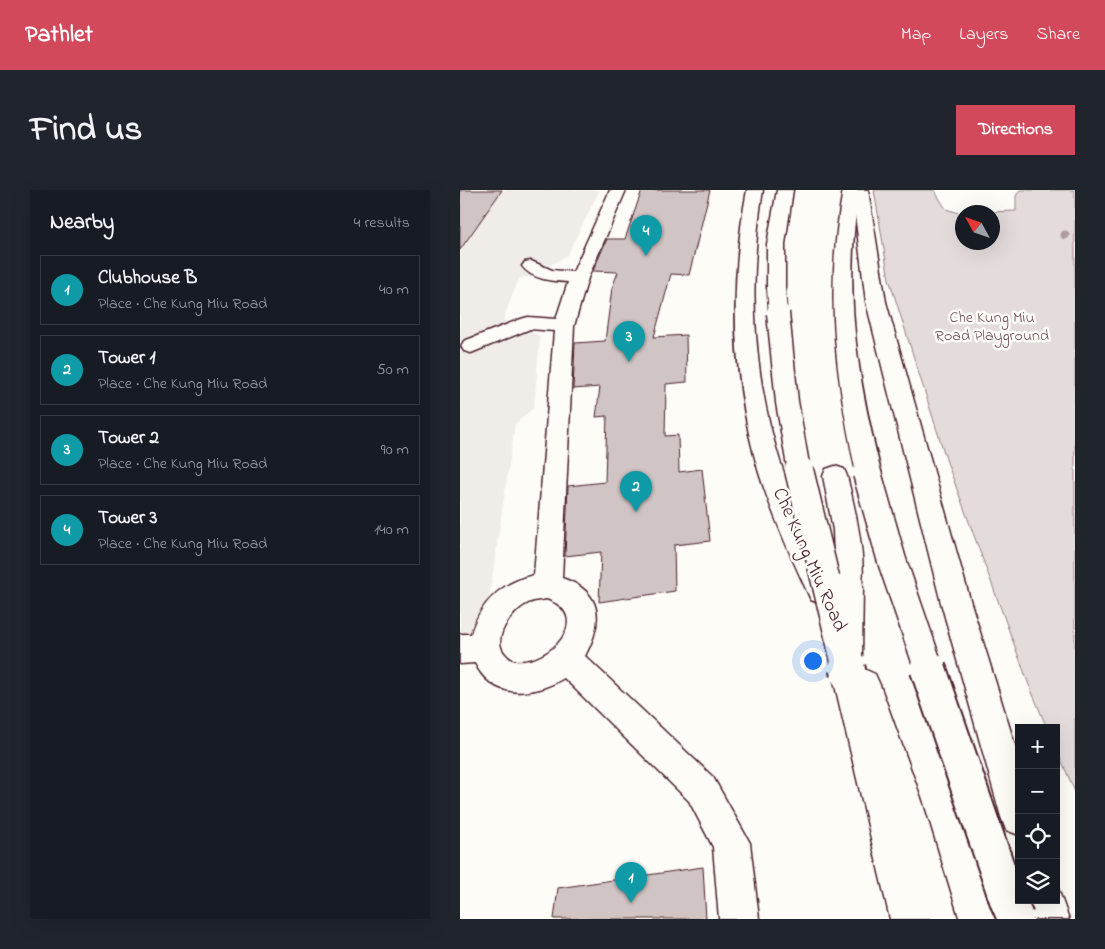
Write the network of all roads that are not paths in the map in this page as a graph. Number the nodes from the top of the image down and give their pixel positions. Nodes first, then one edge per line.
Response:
1 (618, 190) edge
2 (755, 190) edge
3 (785, 190) edge
4 (852, 190) edge
5 (860, 190) edge
6 (531, 266) dead end
7 (579, 278) junction
8 (564, 326) junction
9 (471, 346) dead end
10 (867, 473) dead end
11 (836, 476) dead end
12 (547, 586) junction
13 (472, 649) edge
14 (566, 659) junction
15 (848, 673) junction
16 (1018, 814) edge
17 (1044, 904) edge
18 (739, 919) edge
19 (910, 919) edge
20 (938, 919) edge
21 (1004, 919) edge
22 (1016, 919) edge
23 (1049, 919) edge

1 - 7 main road
2 - 20 main road, Che Kung Miu Road
3 - 15 main road, bridge
4 - 21 main road
5 - 16 main road
6 - 7 main road
7 - 8 main road
8 - 9 main road
8 - 12 main road
10 - 22 main road, bridge
11 - 15 main road, bridge
12 - 13 main road
12 - 14 main road
13 - 14 main road
14 - 18 main road
15 - 19 main road
17 - 23 main road

